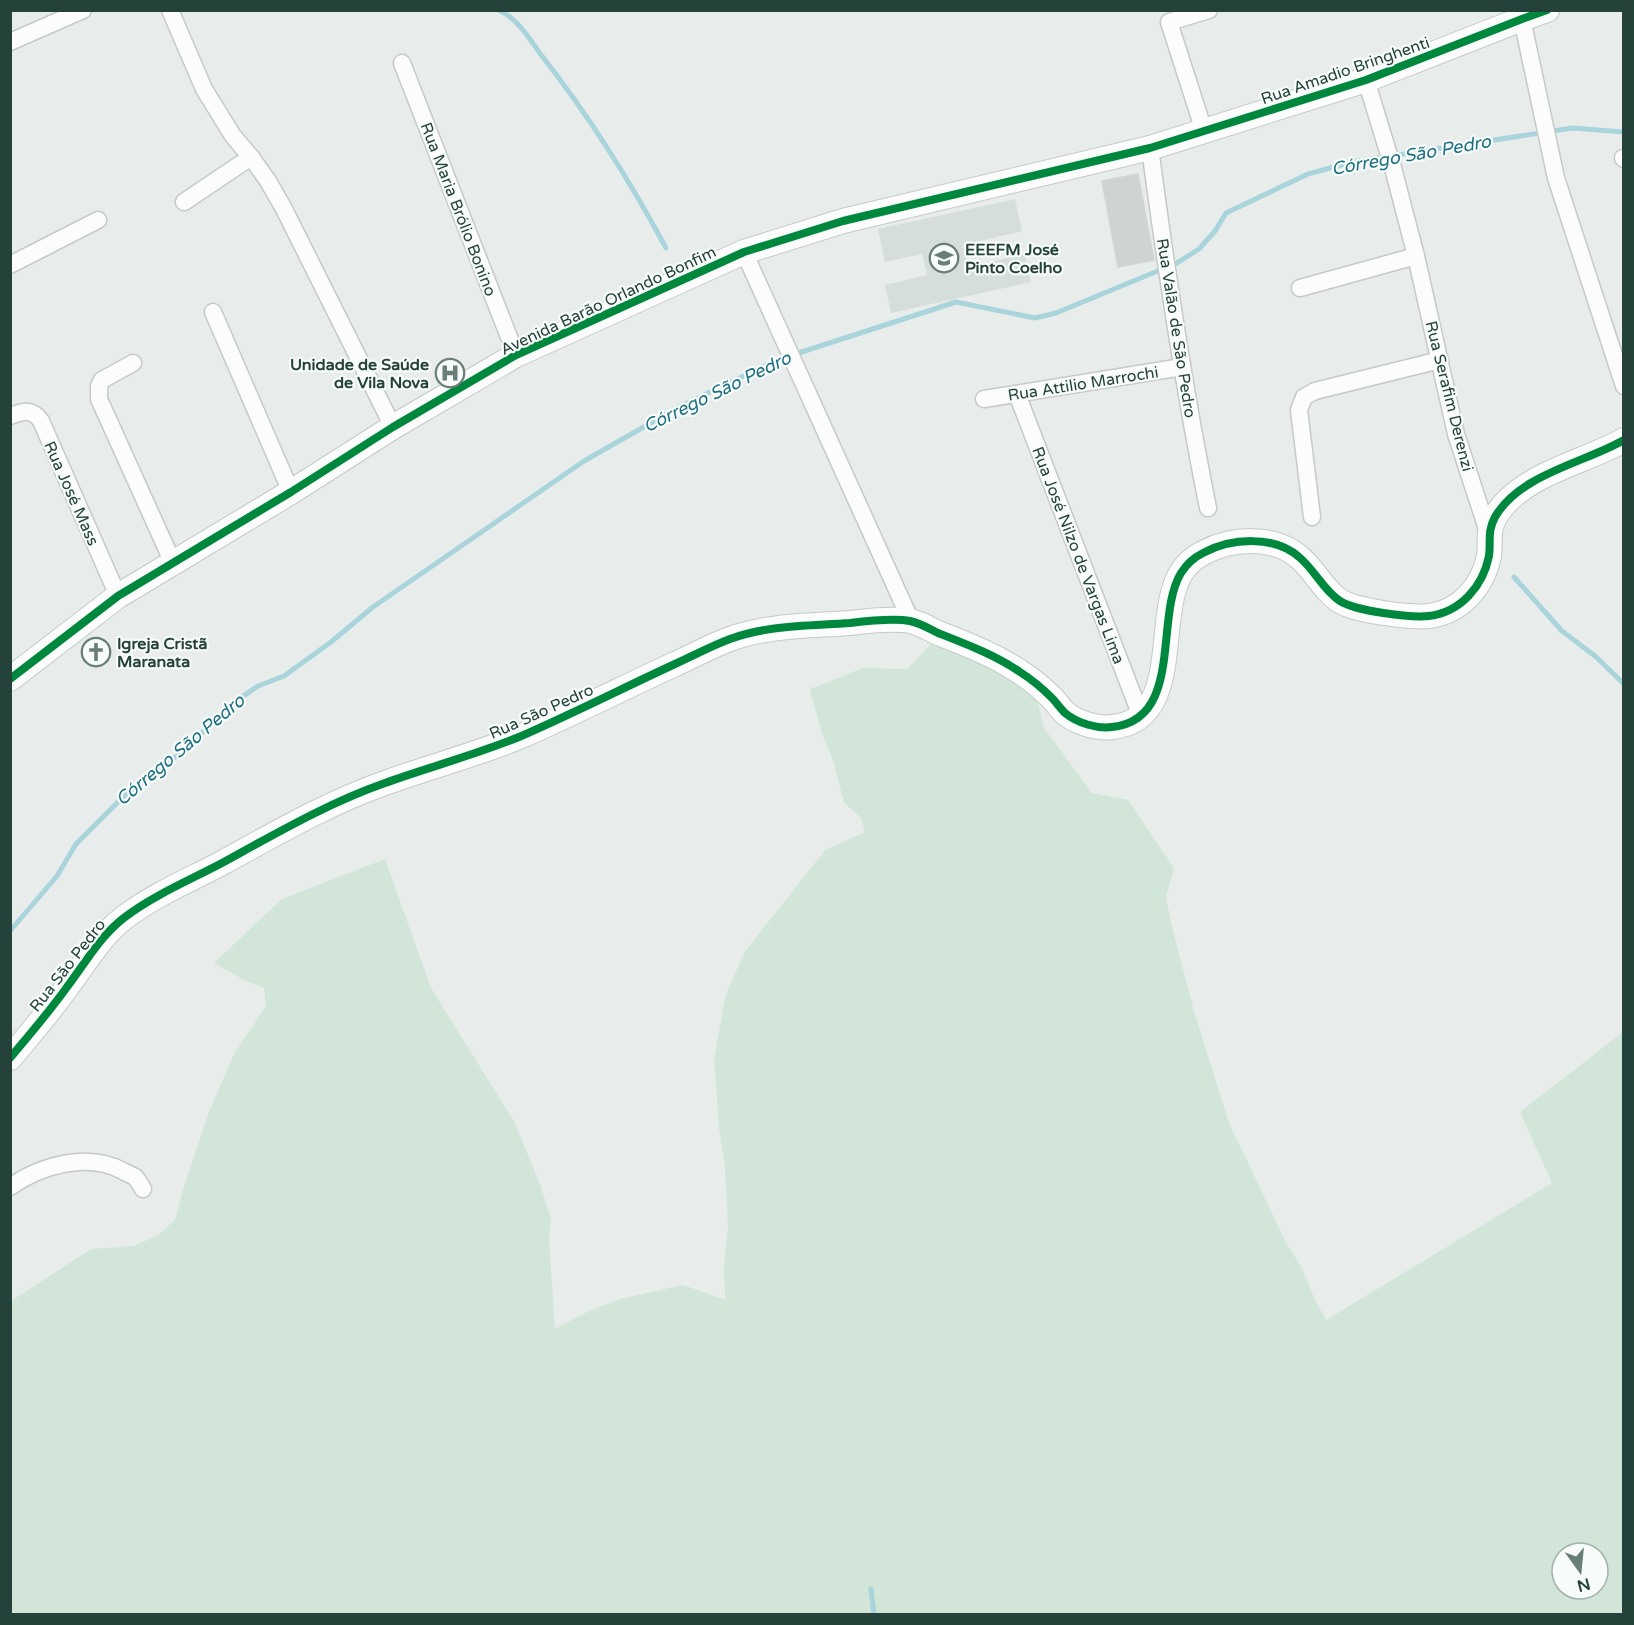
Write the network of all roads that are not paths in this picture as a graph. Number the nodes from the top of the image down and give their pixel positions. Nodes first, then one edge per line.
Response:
1 (83, 10) edge
2 (170, 10) edge
3 (1209, 10) edge
4 (1546, 10) edge
5 (1522, 19) junction
6 (10, 42) edge
7 (402, 63) dead end
8 (1366, 80) junction
9 (1204, 131) junction
10 (1150, 148) junction
11 (250, 157) junction
12 (184, 202) dead end
13 (98, 220) dead end
14 (744, 252) junction
15 (1416, 256) junction
16 (10, 265) edge
17 (1299, 288) dead end
18 (213, 312) dead end
19 (516, 355) junction
20 (1440, 360) junction
21 (133, 363) dead end
22 (1182, 367) junction
23 (1623, 386) edge
24 (1017, 394) junction
25 (984, 399) dead end
26 (10, 416) edge
27 (393, 427) junction
28 (1623, 440) edge
29 (291, 492) junction
30 (1208, 508) dead end
31 (1312, 518) dead end
32 (1489, 535) junction
33 (173, 563) junction
34 (118, 596) junction
35 (911, 621) junction
36 (10, 679) edge
37 (1141, 716) junction
38 (10, 1058) edge
39 (10, 1187) edge
40 (143, 1189) dead end

1 - 6 street
2 - 11 street
3 - 9 street
4 - 5 street, Rua Amadio Bringhenti
5 - 8 street, Rua Amadio Bringhenti
5 - 23 street
7 - 19 street, Rua Maria Brólio Bonino
8 - 9 street, Rua Amadio Bringhenti
8 - 15 street, Rua Serafim Derenzi
9 - 10 street, Rua Amadio Bringhenti
10 - 14 street, Avenida Barão Orlando Bonfim
10 - 22 street, Rua Valão de São Pedro
11 - 12 street
11 - 27 street
13 - 16 street
14 - 19 street, Avenida Barão Orlando Bonfim
14 - 35 street
15 - 17 street
15 - 20 street, Rua Serafim Derenzi
18 - 29 street
19 - 27 street, Avenida Barão Orlando Bonfim
20 - 31 street
20 - 32 street, Rua Serafim Derenzi
21 - 33 street
22 - 24 street, Rua Attilio Marrochi
22 - 30 street, Rua Valão de São Pedro
24 - 25 street, Rua Attilio Marrochi
24 - 37 street, Rua José Nilzo de Vargas Lima
26 - 34 street, Rua José Mass
27 - 29 street, Avenida Barão Orlando Bonfim
28 - 32 street
29 - 33 street, Avenida Barão Orlando Bonfim
32 - 37 street
33 - 34 street, Avenida Barão Orlando Bonfim
34 - 36 street, Avenida Barão Orlando Bonfim
35 - 37 street, Rua São Pedro
35 - 38 street, Rua São Pedro
39 - 40 street

